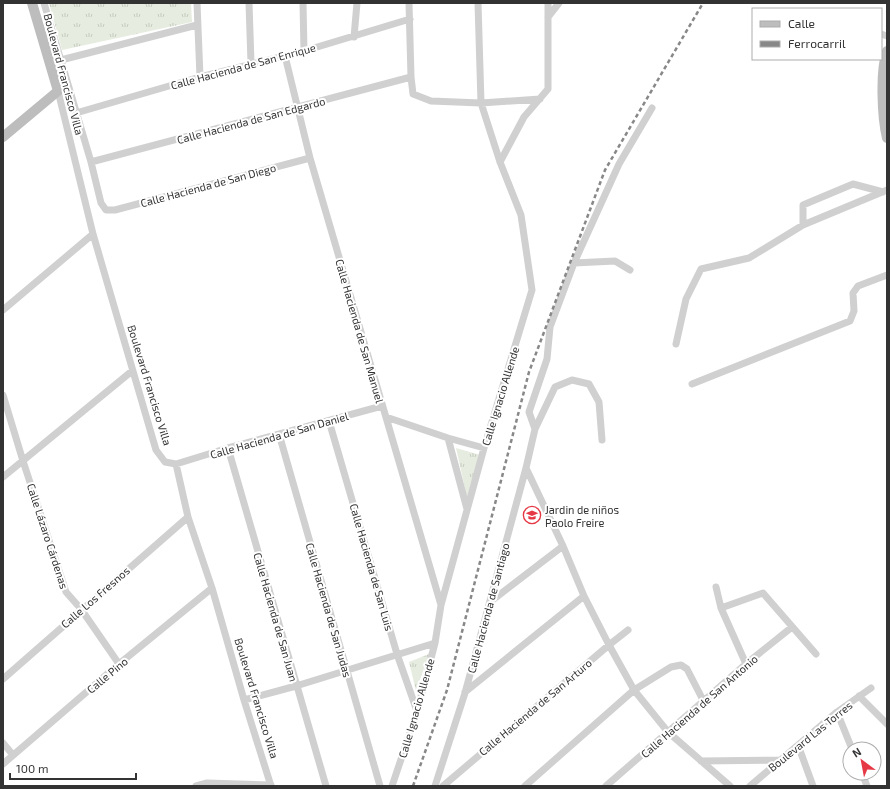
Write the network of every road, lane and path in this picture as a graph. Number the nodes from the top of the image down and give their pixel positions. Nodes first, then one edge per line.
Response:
1 (32, 3) edge
2 (44, 3) edge
3 (197, 3) edge
4 (250, 3) edge
5 (303, 3) edge
6 (357, 3) edge
7 (410, 3) edge
8 (478, 3) edge
9 (548, 3) edge
10 (559, 3) edge
11 (548, 17) junction
12 (410, 19) junction
13 (197, 25) junction
14 (354, 37) junction
15 (304, 51) junction
16 (887, 51) edge
17 (285, 56) junction
18 (61, 60) junction
19 (252, 63) junction
20 (200, 77) junction
21 (411, 77) junction
22 (58, 91) junction
23 (540, 99) junction
24 (481, 103) junction
25 (297, 108) junction
26 (652, 108) dead end
27 (76, 113) junction
28 (3, 137) edge
29 (887, 138) edge
30 (310, 158) junction
31 (91, 162) junction
32 (500, 162) junction
33 (885, 191) edge
34 (106, 210) joint
35 (803, 225) junction
36 (93, 234) junction
37 (574, 263) junction
38 (630, 270) dead end
39 (887, 275) edge
40 (3, 310) edge
41 (676, 344) dead end
42 (132, 370) junction
43 (692, 384) dead end
44 (3, 395) edge
45 (382, 406) junction
46 (386, 417) junction
47 (329, 420) junction
48 (535, 429) junction
49 (279, 434) junction
50 (448, 438) junction
51 (602, 440) dead end
52 (228, 448) junction
53 (484, 448) junction
54 (23, 461) junction
55 (176, 464) junction
56 (526, 468) junction
57 (3, 477) edge
58 (467, 510) junction
59 (188, 517) junction
60 (563, 546) junction
61 (716, 587) dead end
62 (212, 588) junction
63 (584, 596) junction
64 (490, 602) junction
65 (441, 605) junction
66 (721, 608) junction
67 (81, 610) junction
68 (792, 627) junction
69 (628, 630) dead end
70 (434, 643) junction
71 (609, 645) junction
72 (397, 654) junction
73 (816, 654) dead end
74 (120, 664) junction
75 (746, 664) junction
76 (346, 670) junction
77 (3, 679) edge
78 (296, 686) junction
79 (870, 688) dead end
80 (634, 690) junction
81 (465, 692) junction
82 (859, 696) junction
83 (244, 700) junction
84 (704, 702) junction
85 (417, 712) junction
86 (837, 712) junction
87 (887, 724) edge
88 (668, 732) junction
89 (849, 741) edge
90 (3, 743) edge
91 (798, 745) junction
92 (13, 755) junction
93 (780, 760) junction
94 (701, 761) junction
95 (3, 764) edge
96 (271, 785) edge
97 (196, 786) edge
98 (326, 786) edge
99 (380, 786) edge
100 (392, 786) edge
101 (435, 786) edge
102 (443, 786) edge
103 (525, 786) edge
104 (606, 786) edge
105 (730, 786) edge
106 (750, 786) edge
107 (813, 786) edge

1 - 22 street, Boulevard Francisco Villa
2 - 18 street, Boulevard Francisco Villa
3 - 13 street
4 - 19 street
5 - 15 street
6 - 14 street
7 - 12 street
8 - 24 street, Calle Ignacio Allende
9 - 11 street
10 - 11 street
11 - 23 street
12 - 14 street, Calle Hacienda de San Enrique
12 - 21 street
13 - 18 street
13 - 20 street
14 - 15 street, Calle Hacienda de San Enrique
15 - 17 street, Calle Hacienda de San Enrique
16 - 29 street
17 - 19 street, Calle Hacienda de San Enrique
17 - 25 street, Calle Hacienda de San Manuel
18 - 27 street, Boulevard Francisco Villa
19 - 20 street, Calle Hacienda de San Enrique
20 - 27 street, Calle Hacienda de San Enrique
21 - 24 street
21 - 25 street, Calle Hacienda de San Edgardo
22 - 28 street
22 - 36 street, Boulevard Francisco Villa
23 - 24 street
23 - 32 street
24 - 32 street, Calle Ignacio Allende
25 - 30 street, Calle Hacienda de San Manuel
25 - 31 street, Calle Hacienda de San Edgardo
26 - 37 street
27 - 31 street, Boulevard Francisco Villa
30 - 34 street, Calle Hacienda de San Diego
30 - 45 street, Calle Hacienda de San Manuel
31 - 34 street, Boulevard Francisco Villa
32 - 53 street, Calle Ignacio Allende
33 - 35 street
33 - 35 street
35 - 41 street
36 - 40 street
36 - 42 street, Boulevard Francisco Villa
37 - 38 street
37 - 48 street
39 - 43 street
42 - 54 street
42 - 55 street, Boulevard Francisco Villa
44 - 54 street, Calle Lázaro Cárdenas
45 - 46 street, Calle Hacienda de San Manuel
45 - 47 street, Calle Hacienda de San Daniel
46 - 50 street
46 - 65 street, Calle Hacienda de San Manuel
47 - 49 street, Calle Hacienda de San Daniel
47 - 72 street, Calle Hacienda de San Luis
48 - 51 street
48 - 56 street, Calle Hacienda de Santiago
49 - 52 street, Calle Hacienda de San Daniel
49 - 76 street, Calle Hacienda de San Judas
50 - 53 street
50 - 58 street
52 - 55 street, Calle Hacienda de San Daniel
52 - 78 street, Calle Hacienda de San Juan
53 - 58 street, Calle Ignacio Allende
54 - 57 street
54 - 67 street, Calle Lázaro Cárdenas
55 - 59 street, Boulevard Francisco Villa
56 - 60 street
56 - 64 street, Calle Hacienda de Santiago
58 - 65 street, Calle Ignacio Allende
59 - 62 street, Boulevard Francisco Villa
59 - 67 street, Calle Los Fresnos
60 - 63 street
60 - 64 street
61 - 66 street
62 - 74 street, Calle Pino
62 - 83 street, Boulevard Francisco Villa
63 - 71 street
63 - 81 street
64 - 81 street, Calle Hacienda de Santiago
65 - 70 street, Calle Ignacio Allende
66 - 68 street
66 - 75 street
67 - 74 street, Calle Lázaro Cárdenas
67 - 77 street, Calle Los Fresnos
68 - 73 street
68 - 75 street, Calle Hacienda de San Antonio
69 - 71 street, Calle Hacienda de San Arturo
70 - 72 street
70 - 85 street, Calle Ignacio Allende
71 - 80 street
71 - 102 street, Calle Hacienda de San Arturo
72 - 76 street
72 - 85 street, Calle Hacienda de San Luis
74 - 92 street, Calle Pino
75 - 84 street, Calle Hacienda de San Antonio
76 - 78 street
76 - 99 street, Calle Hacienda de San Judas
78 - 83 street
78 - 98 street, Calle Hacienda de San Juan
79 - 82 street, Boulevard Las Torres
80 - 84 street
80 - 88 street
80 - 103 street
81 - 101 street, Calle Hacienda de Santiago
82 - 86 street, Boulevard Las Torres
82 - 87 street
83 - 96 street, Boulevard Francisco Villa
84 - 88 street, Calle Hacienda de San Antonio
85 - 100 street, Calle Ignacio Allende
86 - 89 street
86 - 91 street, Boulevard Las Torres
88 - 94 street
88 - 104 street, Calle Hacienda de San Antonio
90 - 92 street
91 - 93 street, Boulevard Las Torres
91 - 107 street
92 - 95 street, Calle Pino
93 - 94 street
93 - 106 street, Boulevard Las Torres
94 - 105 street
96 - 97 street

